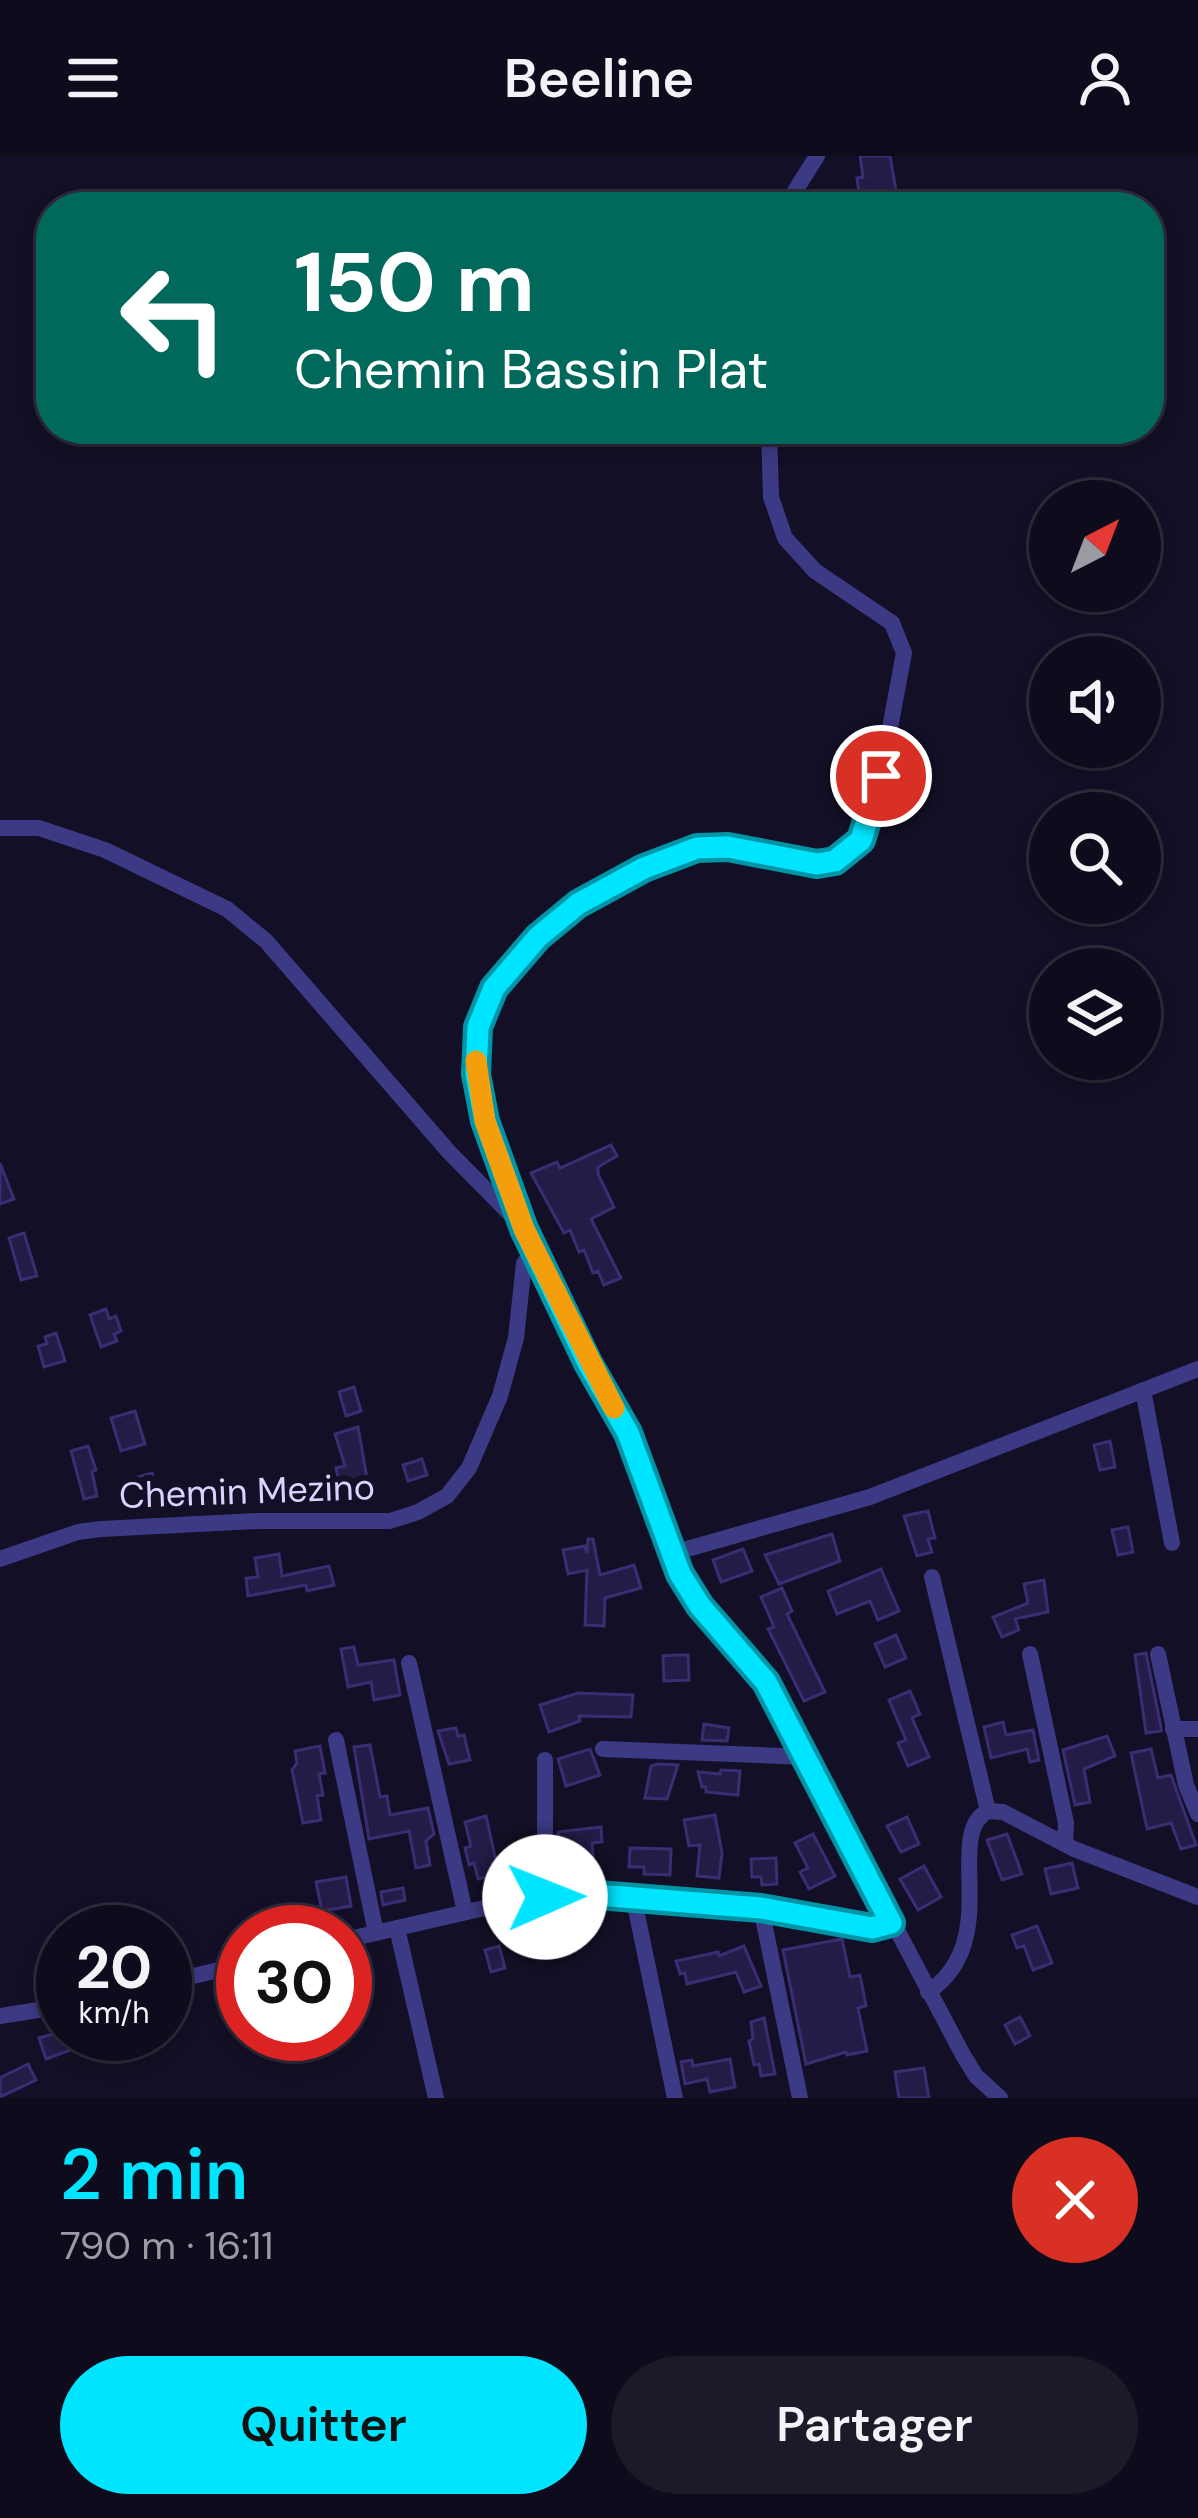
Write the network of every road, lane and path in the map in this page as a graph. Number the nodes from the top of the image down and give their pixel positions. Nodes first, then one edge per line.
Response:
1 (817, 156) edge
2 (794, 192) edge
3 (769, 444) edge
4 (0, 828) edge
5 (524, 1229) junction
6 (534, 1251) junction
7 (1198, 1369) edge
8 (1143, 1390) junction
9 (1172, 1543) dead end
10 (673, 1553) junction
11 (0, 1559) edge
12 (932, 1577) dead end
13 (1030, 1654) dead end
14 (1158, 1654) dead end
15 (409, 1663) dead end
16 (1173, 1729) junction
17 (1198, 1729) edge
18 (336, 1741) dead end
19 (603, 1748) dead end
20 (806, 1757) junction
21 (544, 1760) dead end
22 (988, 1811) junction
23 (1198, 1814) edge
24 (1065, 1844) junction
25 (545, 1897) junction
26 (1198, 1897) edge
27 (634, 1900) junction
28 (761, 1908) junction
29 (465, 1912) junction
30 (891, 1923) junction
31 (397, 1928) junction
32 (376, 1933) junction
33 (372, 1934) edge
34 (928, 1992) junction
35 (36, 2010) edge
36 (0, 2016) edge
37 (436, 2098) edge
38 (675, 2098) edge
39 (800, 2098) edge
40 (1000, 2098) edge

1 - 2 street
3 - 5 street
4 - 5 street
5 - 6 street
6 - 10 street
6 - 11 street, Chemin Mezino
7 - 8 street
8 - 9 street
8 - 10 street
10 - 20 street
12 - 22 street
13 - 24 street
14 - 16 street
15 - 29 street
16 - 17 street
16 - 23 street
18 - 32 street
19 - 20 street
20 - 30 street
21 - 25 street
22 - 24 street
22 - 34 street
24 - 26 street
25 - 27 street
25 - 29 street
27 - 28 street
27 - 38 street
28 - 30 street
28 - 39 street
29 - 31 street
30 - 34 street
31 - 32 street
31 - 37 street
32 - 33 street
34 - 40 street
35 - 36 street

